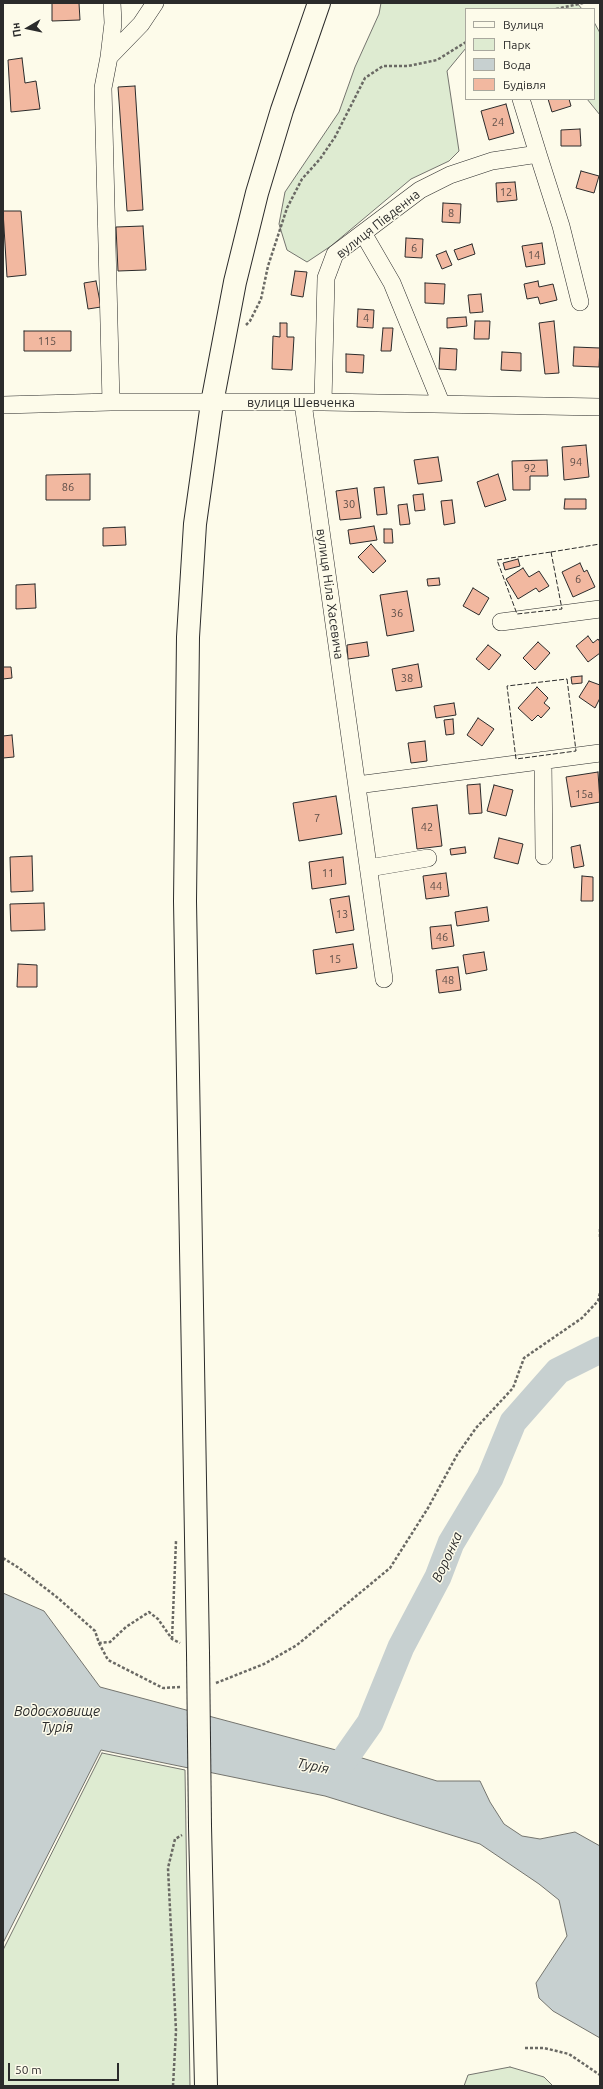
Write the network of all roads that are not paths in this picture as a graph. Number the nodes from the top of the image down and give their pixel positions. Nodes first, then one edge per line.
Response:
1 (112, 3) edge
2 (155, 3) edge
3 (320, 3) edge
4 (109, 56) junction
5 (521, 100) edge
6 (538, 154) junction
7 (363, 233) junction
8 (580, 302) dead end
9 (111, 402) junction
10 (323, 402) junction
11 (212, 403) junction
12 (303, 403) junction
13 (441, 404) junction
14 (3, 405) edge
15 (600, 407) edge
16 (600, 609) edge
17 (501, 622) dead end
18 (600, 753) edge
19 (543, 760) junction
20 (357, 785) junction
21 (544, 856) dead end
22 (428, 858) dead end
23 (369, 868) junction
24 (384, 979) dead end
25 (206, 2086) edge

1 - 4 street
2 - 4 street
3 - 11 highway
4 - 9 street
5 - 6 street
6 - 7 street, вулиця Південна
6 - 8 street
7 - 10 street, вулиця Південна
7 - 13 street
9 - 11 street, вулиця Шевченка
9 - 14 street, вулиця Шевченка
10 - 12 street, вулиця Шевченка
10 - 13 street, вулиця Шевченка
11 - 12 street, вулиця Шевченка
11 - 25 highway, bridge
12 - 20 street, вулиця Ніла Хасевича
13 - 15 street, вулиця Шевченка
16 - 17 street
18 - 19 street
19 - 20 street
19 - 21 street
20 - 23 street, вулиця Ніла Хасевича
22 - 23 street
23 - 24 street, вулиця Ніла Хасевича

